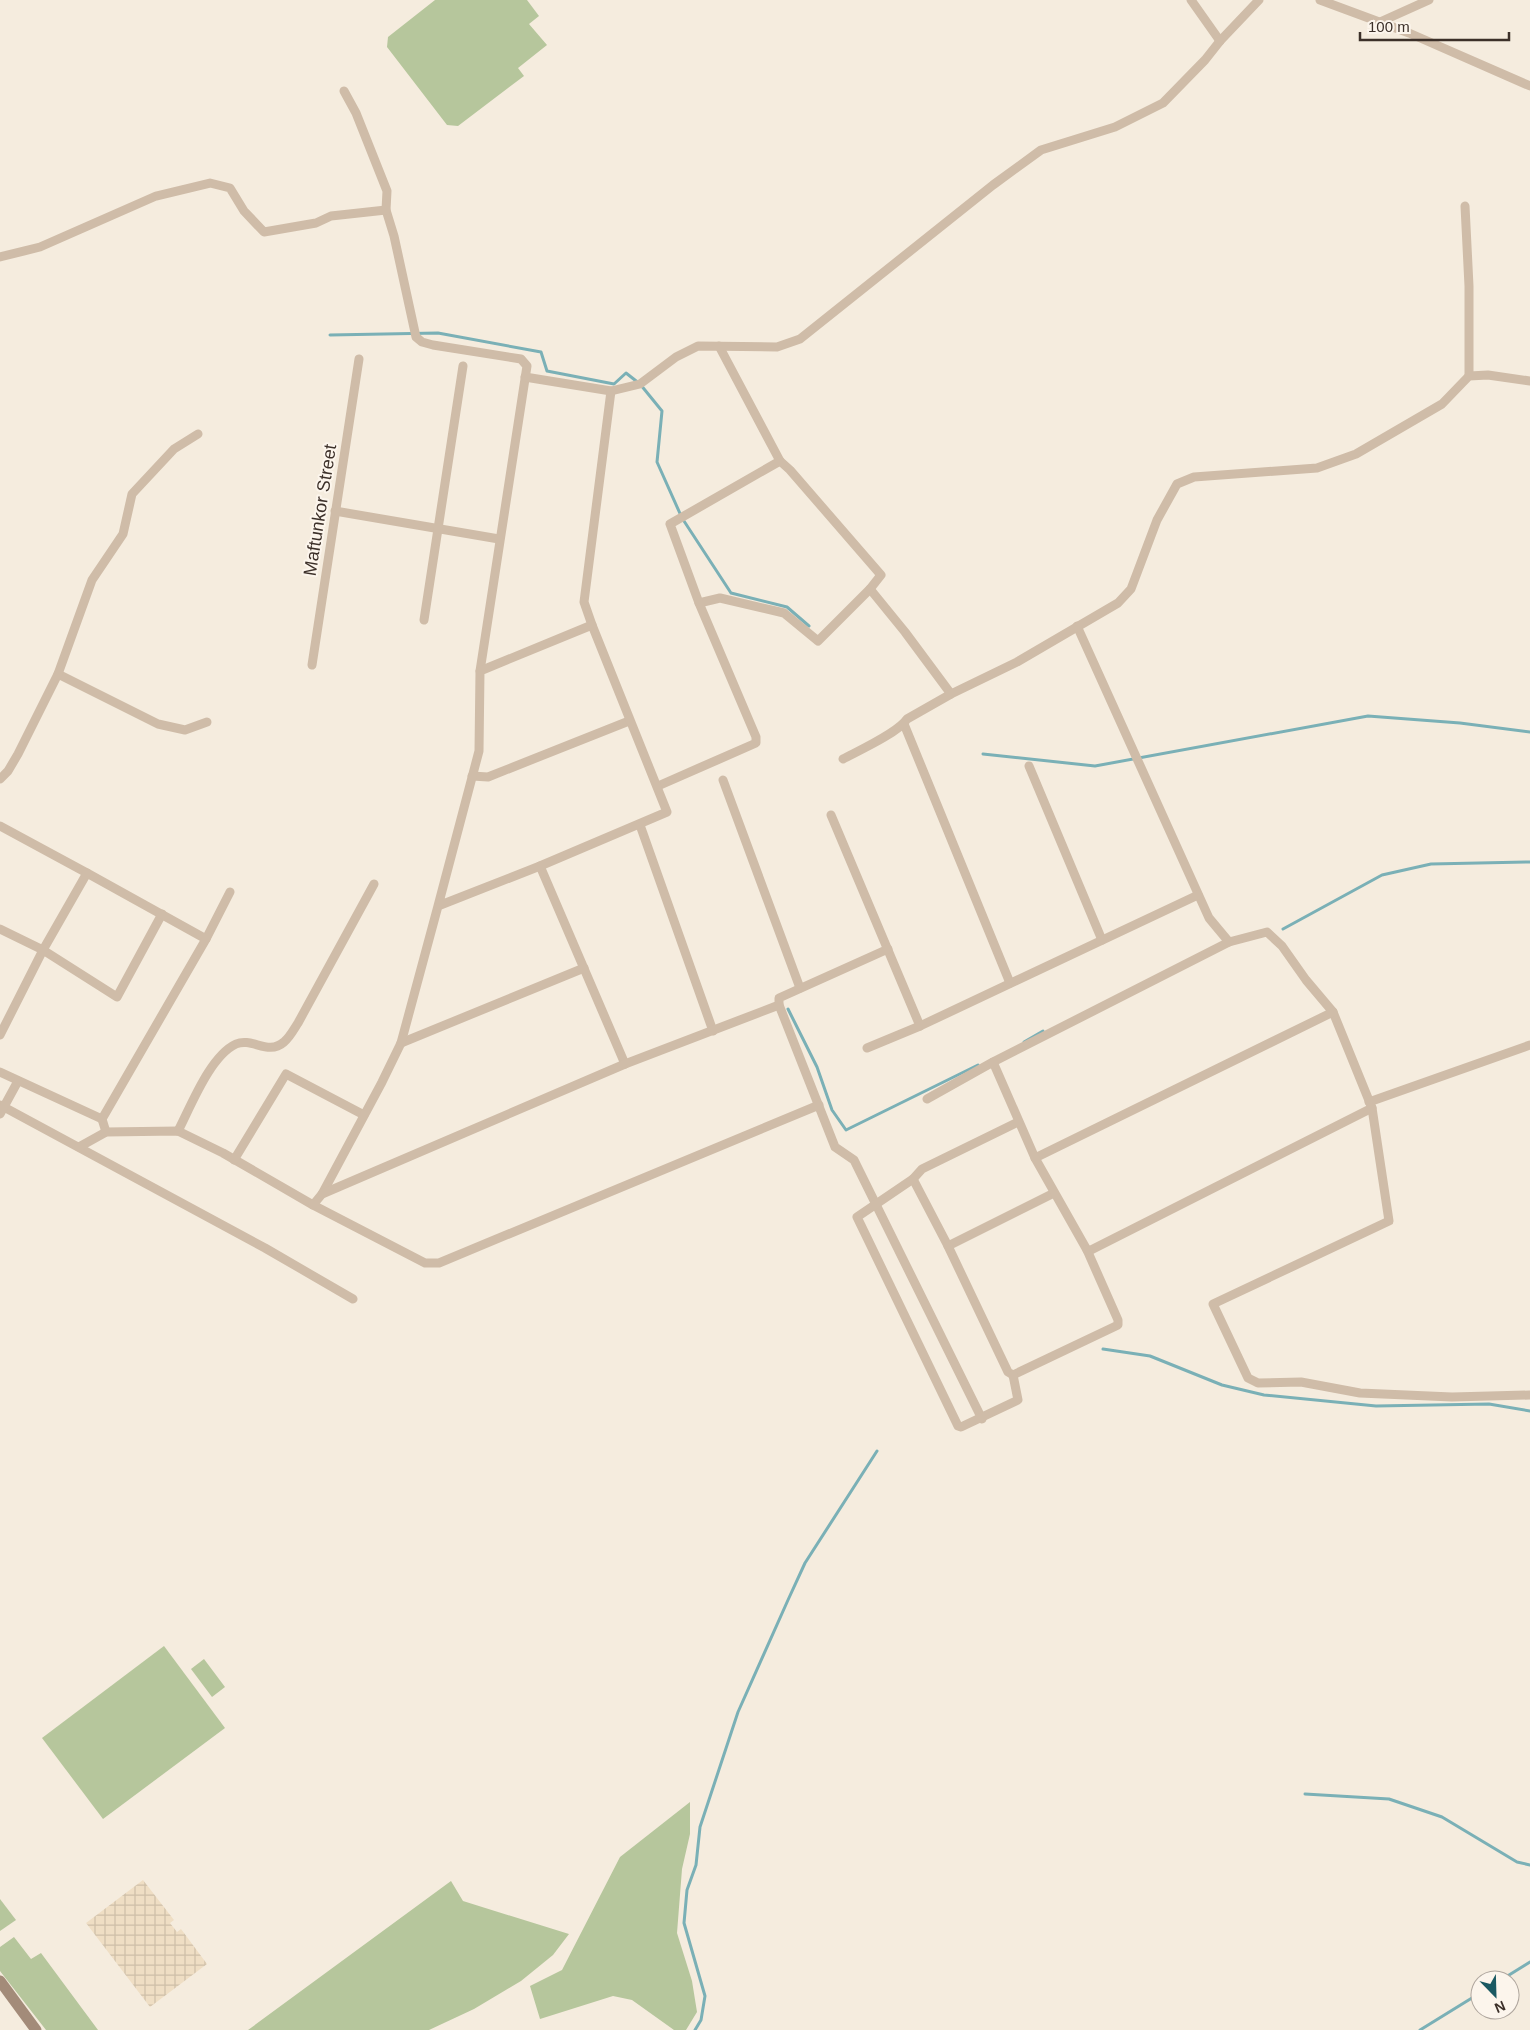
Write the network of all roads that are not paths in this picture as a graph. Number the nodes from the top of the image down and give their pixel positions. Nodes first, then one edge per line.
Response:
1 (1191, 0) edge
2 (1259, 0) edge
3 (1320, 0) edge
4 (1429, 0) edge
5 (1380, 22) junction
6 (1220, 42) junction
7 (1530, 86) edge
8 (344, 91) dead end
9 (1465, 206) dead end
10 (386, 210) junction
11 (0, 256) edge
12 (719, 346) junction
13 (360, 359) dead end
14 (462, 366) dead end
15 (1469, 376) junction
16 (525, 377) junction
17 (1530, 381) edge
18 (611, 391) junction
19 (198, 434) dead end
20 (780, 461) junction
21 (336, 512) junction
22 (438, 528) junction
23 (499, 539) junction
24 (870, 589) junction
25 (699, 603) junction
26 (424, 620) dead end
27 (592, 625) junction
28 (1077, 626) junction
29 (312, 666) dead end
30 (480, 671) junction
31 (58, 674) junction
32 (951, 694) junction
33 (629, 721) junction
34 (207, 722) dead end
35 (904, 724) junction
36 (843, 759) dead end
37 (1029, 766) dead end
38 (472, 776) junction
39 (0, 779) edge
40 (723, 780) dead end
41 (658, 786) junction
42 (831, 814) dead end
43 (640, 825) junction
44 (0, 826) edge
45 (540, 866) junction
46 (87, 873) junction
47 (374, 884) dead end
48 (230, 892) dead end
49 (1198, 895) junction
50 (438, 906) junction
51 (162, 914) junction
52 (0, 929) edge
53 (206, 939) junction
54 (1102, 940) junction
55 (1230, 942) junction
56 (888, 949) junction
57 (44, 950) junction
58 (584, 968) junction
59 (1010, 983) junction
60 (800, 988) junction
61 (778, 1005) junction
62 (1333, 1012) junction
63 (920, 1026) junction
64 (713, 1030) junction
65 (0, 1035) edge
66 (401, 1043) junction
67 (1530, 1045) edge
68 (867, 1048) dead end
69 (993, 1062) junction
70 (625, 1064) junction
71 (0, 1072) edge
72 (18, 1081) junction
73 (927, 1098) dead end
74 (819, 1104) junction
75 (1370, 1105) junction
76 (1, 1109) edge
77 (364, 1115) junction
78 (102, 1119) junction
79 (1018, 1122) junction
80 (178, 1131) junction
81 (106, 1132) junction
82 (79, 1147) junction
83 (1035, 1158) junction
84 (234, 1160) junction
85 (913, 1179) junction
86 (1054, 1193) junction
87 (322, 1194) junction
88 (877, 1202) junction
89 (313, 1205) junction
90 (948, 1246) junction
91 (1087, 1250) junction
92 (353, 1298) dead end
93 (1013, 1375) junction
94 (1530, 1395) edge
95 (982, 1419) junction
96 (0, 1981) edge
97 (36, 2030) edge

1 - 6 street
2 - 6 street
3 - 5 street
4 - 5 street
5 - 7 street
6 - 12 street
8 - 10 street
9 - 15 street
10 - 11 street
10 - 16 street
12 - 18 street
12 - 20 street
13 - 21 street, Maftunkor Street
14 - 22 street
15 - 17 street
15 - 28 street
16 - 18 street
16 - 23 street
18 - 27 street
19 - 31 street
20 - 24 street
20 - 25 street
21 - 22 street
21 - 29 street, Maftunkor Street
22 - 23 street
22 - 26 street
23 - 30 street
24 - 25 street
24 - 32 street
25 - 41 street
27 - 30 street
27 - 33 street
28 - 32 street
28 - 49 street
30 - 38 street
31 - 34 street
31 - 39 street
32 - 35 street
33 - 38 street
33 - 41 street
35 - 36 street
35 - 59 street
37 - 54 street
38 - 50 street
40 - 60 street
41 - 43 street
42 - 56 street
43 - 45 street
43 - 64 street
44 - 46 street
45 - 50 street
45 - 58 street
46 - 51 street
46 - 57 street
47 - 80 street
48 - 53 street
49 - 54 street
49 - 55 street
50 - 66 street
51 - 53 street
51 - 57 street
52 - 57 street
53 - 78 street
54 - 59 street
55 - 62 street
55 - 69 street
56 - 60 street
56 - 63 street
57 - 65 street
58 - 66 street
58 - 70 street
59 - 63 street
60 - 61 street
61 - 64 street
61 - 74 street
62 - 75 street
62 - 83 street
63 - 68 street
64 - 70 street
66 - 77 street
67 - 75 street
69 - 73 street
69 - 79 street
70 - 87 street
71 - 72 street
72 - 76 street
72 - 78 street
74 - 88 street
74 - 89 street
75 - 91 street
75 - 94 street
76 - 82 street
77 - 84 street
77 - 87 street
78 - 81 street
79 - 83 street
79 - 85 street
80 - 81 street
80 - 84 street
81 - 82 street
82 - 92 street
83 - 86 street
84 - 89 street
85 - 88 street
85 - 90 street
86 - 90 street
86 - 91 street
87 - 89 street
88 - 95 street
88 - 95 street
90 - 93 street
91 - 93 street
93 - 95 street
96 - 97 main road

